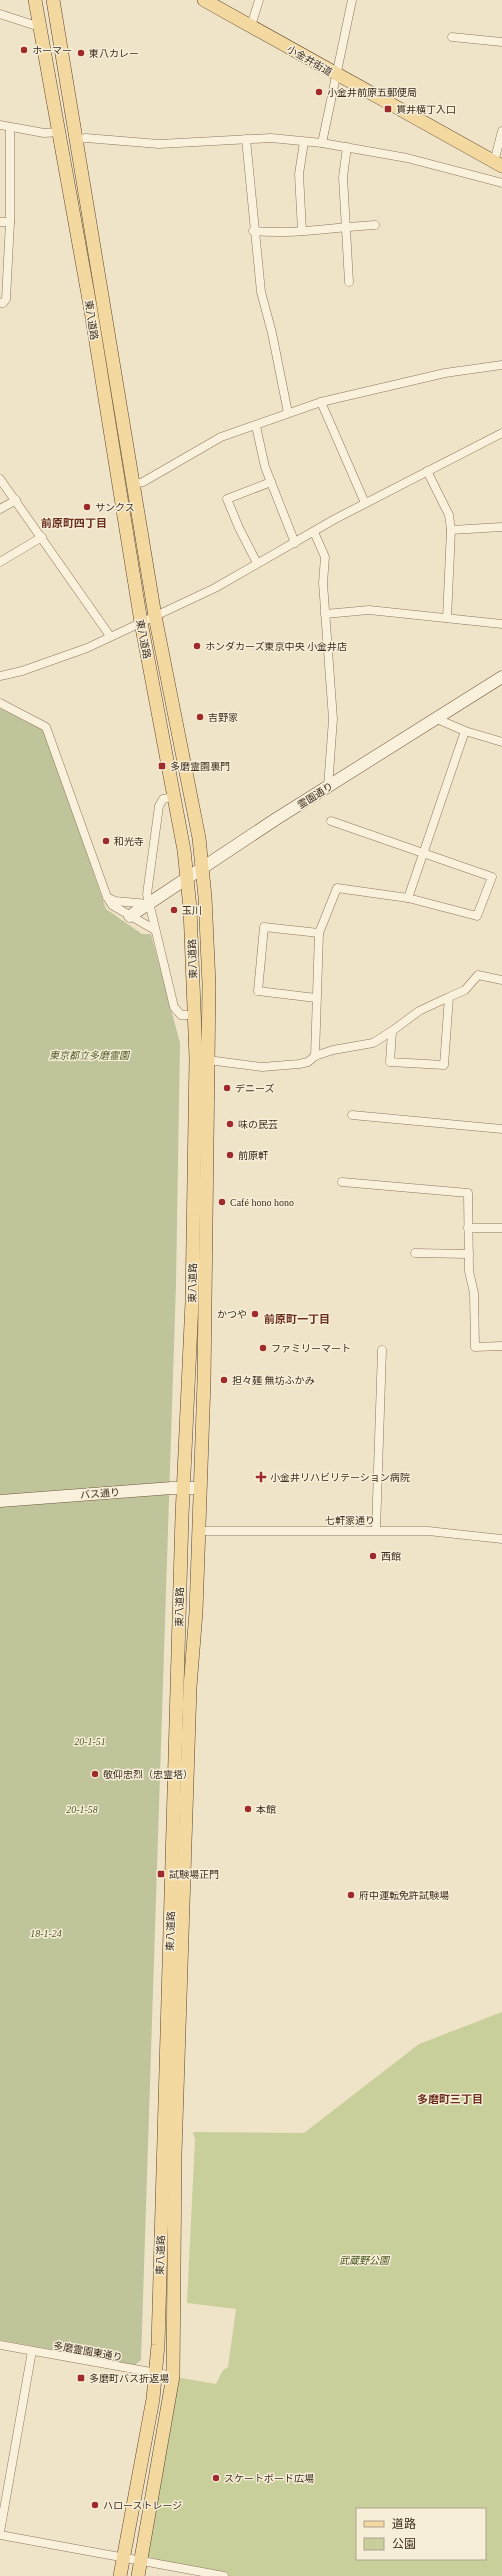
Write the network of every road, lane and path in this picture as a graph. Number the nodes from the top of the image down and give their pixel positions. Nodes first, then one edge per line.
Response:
1 (35, 0) edge
2 (53, 0) edge
3 (204, 0) edge
4 (259, 0) edge
5 (352, 0) edge
6 (0, 14) edge
7 (251, 26) junction
8 (40, 27) junction
9 (452, 37) dead end
10 (502, 42) edge
11 (335, 75) junction
12 (0, 125) edge
13 (10, 127) junction
14 (502, 131) edge
15 (60, 132) junction
16 (246, 139) junction
17 (75, 140) junction
18 (304, 142) junction
19 (322, 143) junction
20 (347, 147) junction
21 (498, 164) edge
22 (502, 183) edge
23 (0, 222) edge
24 (10, 222) junction
25 (375, 225) dead end
26 (347, 227) junction
27 (253, 231) junction
28 (302, 231) junction
29 (349, 282) dead end
30 (0, 303) edge
31 (502, 365) edge
32 (321, 402) junction
33 (288, 413) junction
34 (256, 426) junction
35 (502, 433) edge
36 (427, 471) junction
37 (0, 479) edge
38 (271, 482) junction
39 (132, 485) junction
40 (16, 500) junction
41 (365, 503) junction
42 (0, 509) edge
43 (502, 527) edge
44 (451, 530) junction
45 (314, 532) junction
46 (42, 537) junction
47 (295, 543) junction
48 (0, 562) edge
49 (257, 562) junction
50 (325, 614) junction
51 (154, 616) junction
52 (447, 618) junction
53 (141, 622) junction
54 (502, 624) edge
55 (110, 636) junction
56 (0, 676) edge
57 (502, 677) edge
58 (0, 703) edge
59 (437, 719) junction
60 (465, 731) junction
61 (502, 742) edge
62 (328, 786) junction
63 (174, 797) junction
64 (331, 821) dead end
65 (424, 853) junction
66 (203, 867) junction
67 (188, 879) junction
68 (107, 897) junction
69 (408, 898) junction
70 (149, 904) junction
71 (130, 916) junction
72 (154, 930) junction
73 (319, 933) junction
74 (502, 980) edge
75 (449, 997) junction
76 (316, 998) junction
77 (194, 1015) junction
78 (392, 1031) junction
79 (315, 1056) junction
80 (208, 1060) junction
81 (352, 1115) dead end
82 (502, 1129) edge
83 (342, 1182) dead end
84 (468, 1228) junction
85 (502, 1228) edge
86 (415, 1253) dead end
87 (469, 1254) junction
88 (502, 1346) edge
89 (382, 1350) dead end
90 (182, 1488) junction
91 (200, 1488) junction
92 (0, 1501) edge
93 (198, 1528) junction
94 (376, 1530) junction
95 (502, 1539) edge
96 (179, 1604) junction
97 (0, 2345) edge
98 (32, 2351) junction
99 (156, 2373) junction
100 (173, 2376) junction
101 (0, 2534) edge
102 (124, 2556) junction
103 (141, 2560) junction
104 (120, 2576) edge
105 (138, 2576) edge
106 (224, 2576) edge

1 - 8 main road, 東八道路
2 - 17 main road, 東八道路
3 - 7 main road, 小金井街道
4 - 7 street
5 - 11 street
6 - 8 street
7 - 11 main road, 小金井街道
8 - 15 main road, 東八道路
9 - 10 street
11 - 19 street
11 - 21 main road, 小金井街道
12 - 13 street
13 - 15 street
13 - 24 street
14 - 21 street
15 - 53 main road, 東八道路
16 - 17 street
16 - 18 street
16 - 27 street
17 - 39 main road, 東八道路
18 - 19 street
18 - 28 street
19 - 20 street
20 - 22 street
20 - 26 street
23 - 24 street
24 - 30 street
25 - 26 street
26 - 28 street
26 - 29 street
27 - 28 street
27 - 33 street
31 - 32 street
32 - 33 street
32 - 41 street
33 - 34 street
34 - 38 street
34 - 39 street
35 - 36 street
36 - 41 street
36 - 44 street
37 - 40 street
38 - 47 street
38 - 49 street
39 - 51 main road, 東八道路
40 - 42 street
40 - 46 street
41 - 45 street
43 - 44 street
44 - 52 street
45 - 47 street
45 - 50 street
46 - 48 street
46 - 55 street
47 - 49 street
49 - 51 street
50 - 52 street
50 - 62 street
51 - 53 street
51 - 66 main road, 東八道路
52 - 54 street
53 - 55 street
53 - 63 main road, 東八道路
55 - 56 street
57 - 59 street, 霊園通り
58 - 68 street
59 - 60 street
59 - 62 street, 霊園通り
60 - 61 street
60 - 65 street
62 - 66 street, 霊園通り
63 - 67 main road, 東八道路
63 - 70 street
64 - 65 street
65 - 69 street
65 - 69 street
66 - 67 street, 霊園通り
66 - 80 main road, 東八道路
67 - 70 street, 霊園通り
67 - 77 main road, 東八道路
68 - 70 street
68 - 71 street
69 - 73 street
70 - 71 street, 霊園通り
70 - 72 street
71 - 72 street
72 - 77 street
73 - 76 street
73 - 76 street
74 - 75 street
75 - 78 street
75 - 78 street
76 - 79 street
77 - 90 main road, 東八道路
78 - 79 street
79 - 80 street
80 - 91 main road, 東八道路
81 - 82 street
83 - 84 street
84 - 85 street
84 - 87 street
86 - 87 street
87 - 88 street
89 - 94 street
90 - 91 street, バス通り
90 - 92 street, バス通り
90 - 96 main road, 東八道路
91 - 93 main road, 東八道路
93 - 94 street, 七軒家通り
93 - 96 main road
93 - 100 main road, 東八道路
94 - 95 street, 七軒家通り
96 - 99 main road, 東八道路
97 - 98 street, 多磨霊園東通り
98 - 99 street, 多磨霊園東通り
98 - 101 street
99 - 100 street, 多磨霊園東通り
99 - 102 main road, 東八道路
100 - 103 main road, 東八道路
101 - 102 street
102 - 103 street
102 - 104 main road, 東八道路
103 - 105 main road, 東八道路
103 - 106 street

